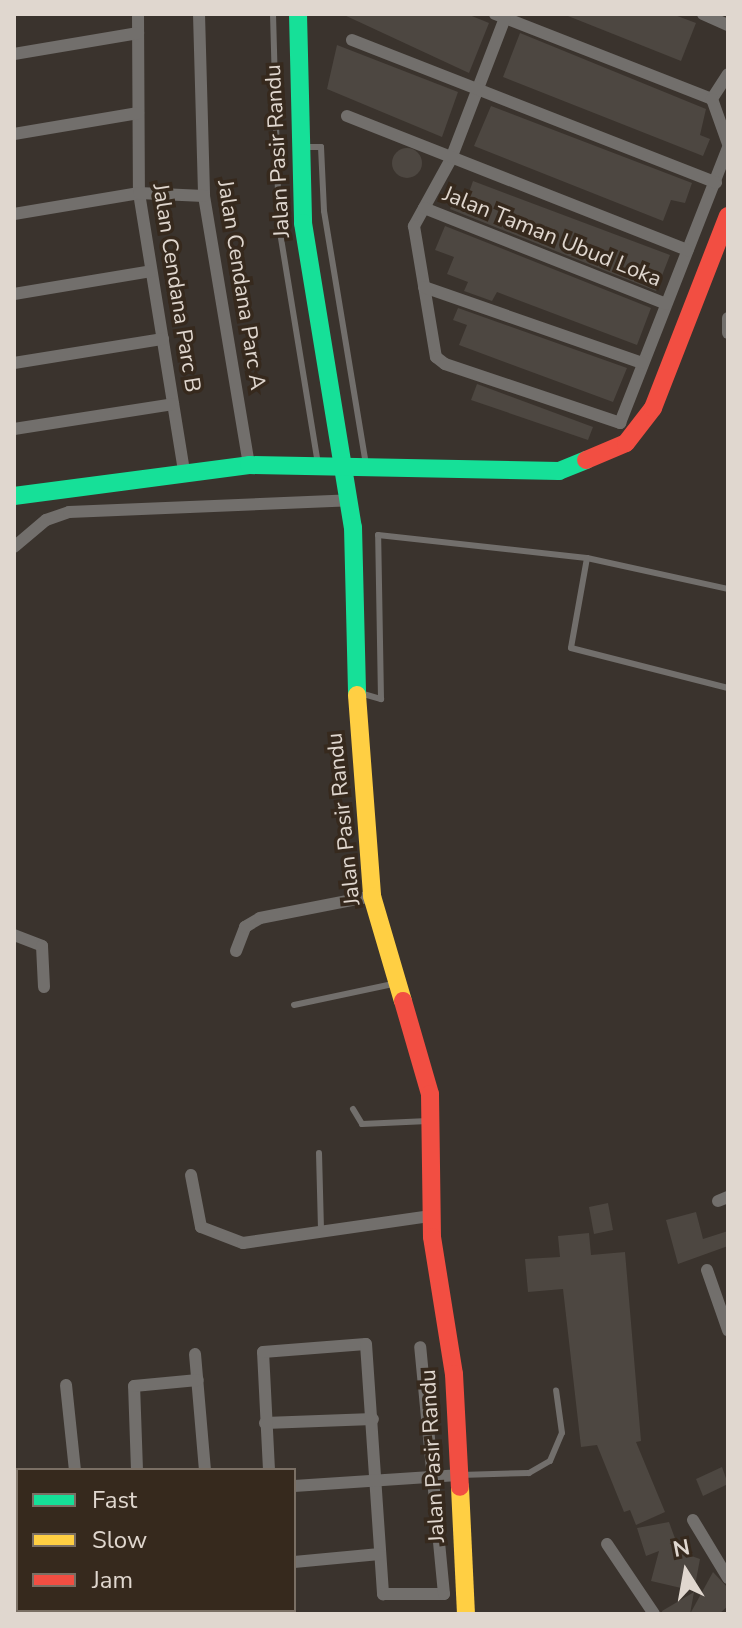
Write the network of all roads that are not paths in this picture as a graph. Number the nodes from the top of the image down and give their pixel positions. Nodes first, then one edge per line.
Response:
1 (138, 14) edge
2 (199, 14) edge
3 (273, 14) edge
4 (298, 14) edge
5 (703, 14) edge
6 (500, 16) edge
7 (522, 19) edge
8 (728, 25) edge
9 (138, 33) junction
10 (352, 40) dead end
11 (14, 54) edge
12 (728, 74) edge
13 (479, 92) junction
14 (712, 99) junction
15 (138, 113) junction
16 (347, 116) dead end
17 (14, 134) edge
18 (728, 146) edge
19 (299, 147) junction
20 (451, 159) junction
21 (716, 183) junction
22 (139, 193) junction
23 (204, 196) junction
24 (424, 208) junction
25 (14, 214) edge
26 (728, 216) edge
27 (303, 223) junction
28 (279, 226) junction
29 (688, 250) junction
30 (151, 271) junction
31 (424, 287) junction
32 (14, 294) edge
33 (666, 304) junction
34 (728, 318) edge
35 (728, 333) edge
36 (163, 339) junction
37 (14, 363) edge
38 (642, 363) junction
39 (173, 404) junction
40 (14, 429) edge
41 (249, 465) junction
42 (319, 468) junction
43 (184, 470) junction
44 (345, 470) junction
45 (367, 471) junction
46 (14, 496) edge
47 (350, 500) junction
48 (14, 547) edge
49 (587, 558) junction
50 (728, 589) edge
51 (728, 688) edge
52 (359, 692) junction
53 (372, 896) junction
54 (14, 935) edge
55 (236, 951) dead end
56 (397, 983) junction
57 (44, 987) dead end
58 (294, 1005) dead end
59 (353, 1109) dead end
60 (433, 1121) junction
61 (319, 1153) dead end
62 (191, 1175) dead end
63 (431, 1216) junction
64 (321, 1229) junction
65 (707, 1270) dead end
66 (728, 1330) edge
67 (420, 1347) dead end
68 (195, 1354) dead end
69 (198, 1380) junction
70 (66, 1385) dead end
71 (556, 1390) dead end
72 (373, 1419) junction
73 (265, 1423) junction
74 (75, 1468) edge
75 (137, 1468) edge
76 (205, 1468) edge
77 (269, 1468) edge
78 (458, 1475) junction
79 (434, 1477) junction
80 (377, 1480) junction
81 (296, 1486) edge
82 (693, 1520) dead end
83 (607, 1544) dead end
84 (380, 1554) junction
85 (296, 1562) edge
86 (728, 1578) edge
87 (466, 1614) edge
88 (654, 1614) edge

1 - 9 street, Jalan Cendana Parc B
2 - 23 street, Jalan Cendana Parc A
3 - 28 lane
4 - 19 main road, Jalan Pasir Randu
5 - 8 street
6 - 7 street, Jalan Taman Ubud Loka
6 - 13 street, Jalan Taman Ubud Loka
7 - 14 street, Jalan Taman Ubud Loka
9 - 11 street
9 - 15 street, Jalan Cendana Parc B
10 - 13 street
12 - 14 street
13 - 20 street, Jalan Taman Ubud Loka
13 - 21 street
14 - 18 street, Jalan Taman Ubud Loka
15 - 17 street
15 - 22 street, Jalan Cendana Parc B
16 - 20 street, Jalan Taman Ubud Loka
18 - 21 street, Jalan Taman Ubud Loka
19 - 27 main road, Jalan Pasir Randu
19 - 45 lane
20 - 24 street, Jalan Taman Ubud Loka
20 - 29 street, Jalan Taman Ubud Loka
21 - 29 street, Jalan Taman Ubud Loka
22 - 23 street
22 - 25 street
22 - 30 street, Jalan Cendana Parc B
23 - 41 street, Jalan Cendana Parc A
24 - 31 street, Jalan Taman Ubud Loka
24 - 33 street, Jalan Taman Ubud Loka
26 - 45 main road
27 - 28 lane
27 - 44 main road, Jalan Pasir Randu
28 - 42 lane
29 - 33 street, Jalan Taman Ubud Loka
30 - 32 street
30 - 36 street, Jalan Cendana Parc B
31 - 38 street
31 - 38 street, Jalan Taman Ubud Loka
33 - 38 street, Jalan Taman Ubud Loka
34 - 35 street
36 - 37 street
36 - 39 street, Jalan Cendana Parc B
39 - 40 street
39 - 43 street, Jalan Cendana Parc B
41 - 42 main road
41 - 43 main road
42 - 44 main road
43 - 46 main road
44 - 45 main road
44 - 47 main road, Jalan Pasir Randu
47 - 48 street
47 - 52 main road, Jalan Pasir Randu
49 - 50 lane
49 - 51 lane
49 - 52 lane
52 - 53 main road, Jalan Pasir Randu
53 - 55 street
53 - 56 main road, Jalan Pasir Randu
54 - 57 street
56 - 58 lane
56 - 60 main road, Jalan Pasir Randu
59 - 60 lane
60 - 63 main road, Jalan Pasir Randu
61 - 64 lane
62 - 64 street
63 - 64 street
63 - 78 main road, Jalan Pasir Randu
65 - 66 street
67 - 79 street
68 - 69 street
69 - 75 street
69 - 76 street
70 - 74 street
71 - 78 lane
72 - 73 street
72 - 73 street
72 - 80 street
73 - 77 street
78 - 79 street
78 - 87 main road, Jalan Pasir Randu
79 - 80 street
79 - 84 street
80 - 81 street
80 - 84 street
82 - 86 street
83 - 88 street
84 - 85 street

